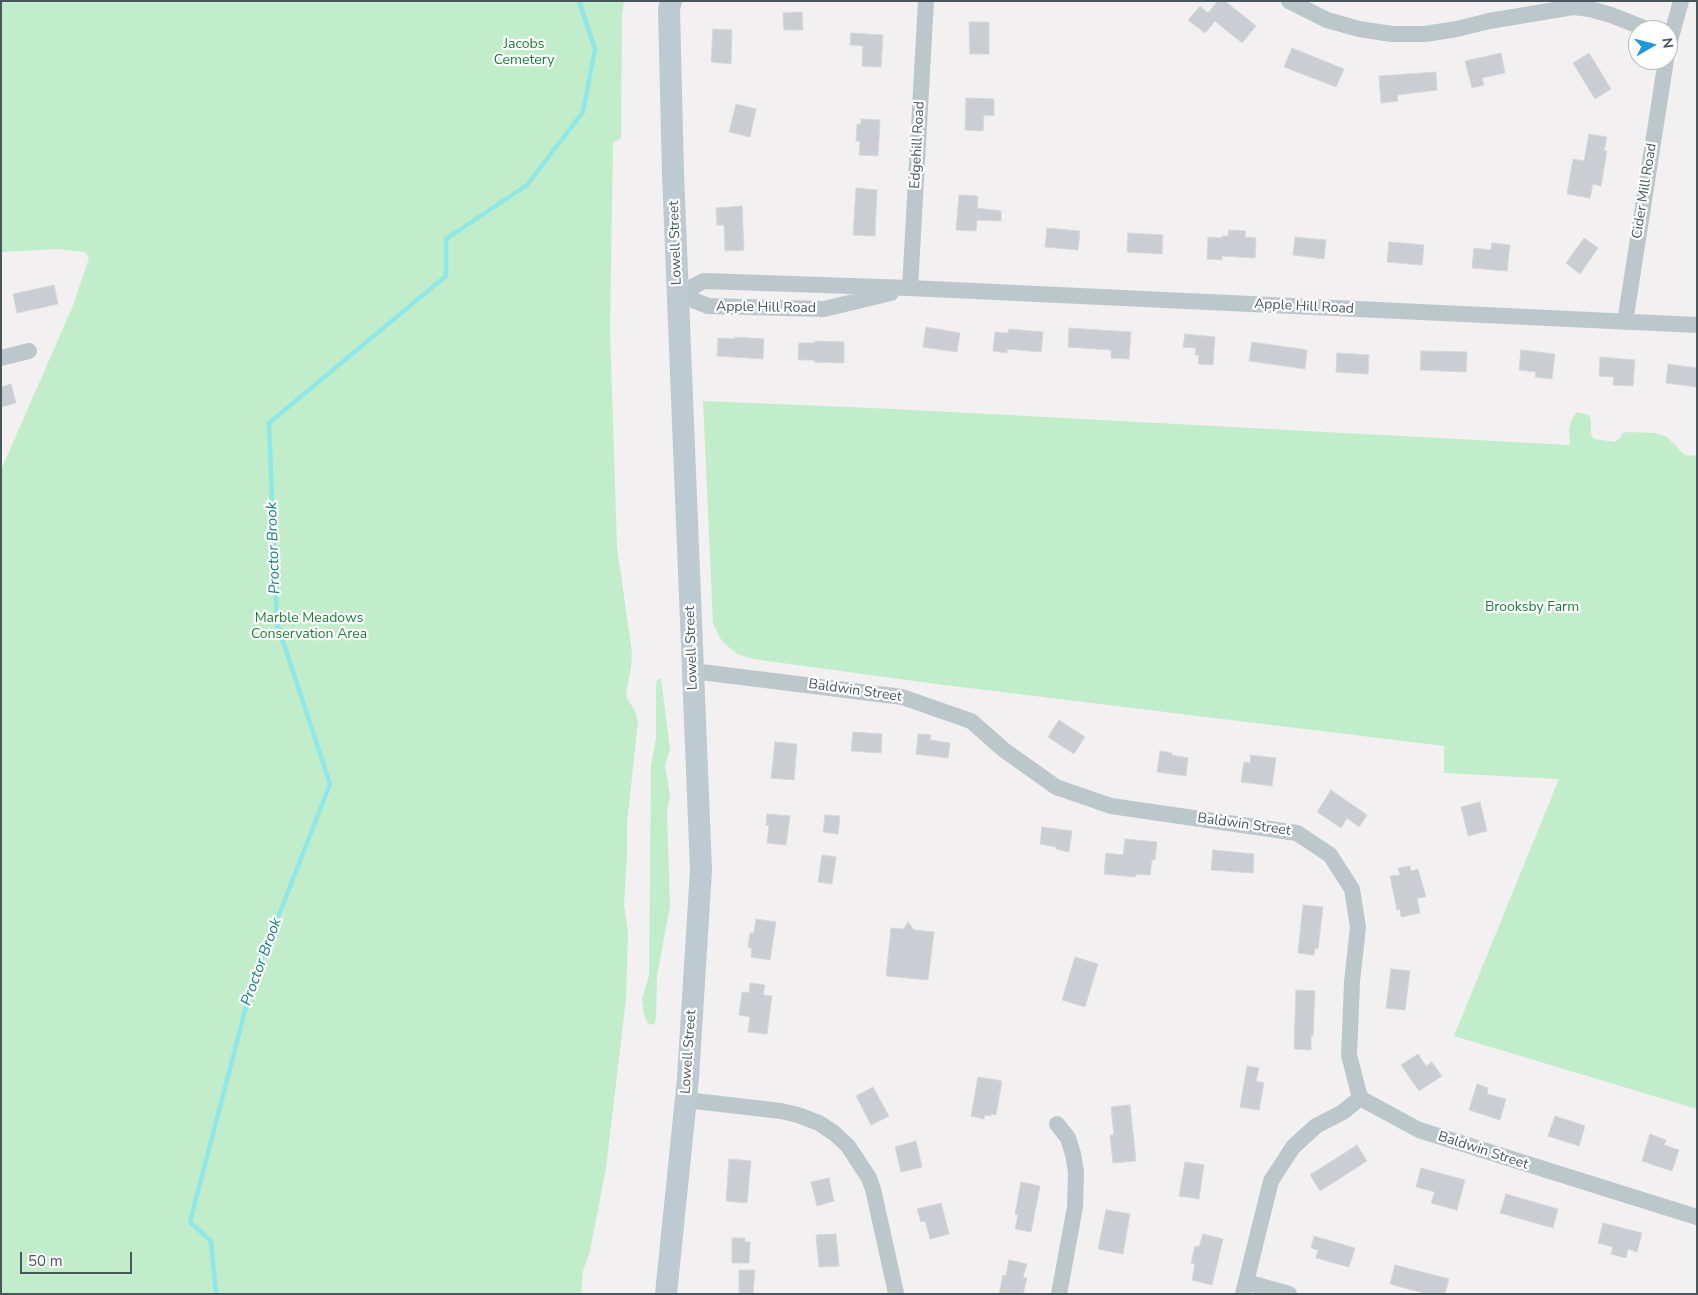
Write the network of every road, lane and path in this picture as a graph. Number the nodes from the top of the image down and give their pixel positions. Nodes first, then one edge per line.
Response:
1 (671, 1) edge
2 (926, 1) edge
3 (1289, 1) edge
4 (1681, 1) edge
5 (1675, 20) edge
6 (1628, 22) edge
7 (1664, 70) edge
8 (910, 288) junction
9 (678, 294) junction
10 (1625, 322) junction
11 (1697, 325) edge
12 (29, 351) dead end
13 (1, 358) edge
14 (693, 671) junction
15 (1360, 1098) junction
16 (686, 1100) junction
17 (1057, 1124) dead end
18 (1697, 1217) edge
19 (1244, 1288) edge
20 (896, 1293) edge
21 (666, 1294) edge
22 (1059, 1294) edge
23 (1289, 1294) edge

1 - 9 main road, Lowell Street
2 - 8 street, Edgehill Road
3 - 6 street
4 - 5 street
7 - 10 street, Cider Mill Road
8 - 9 street, Apple Hill Road
8 - 9 street, Apple Hill Road
8 - 10 street, Apple Hill Road
9 - 14 main road, Lowell Street
10 - 11 street, Apple Hill Road
12 - 13 street
14 - 15 street, Baldwin Street
14 - 16 main road, Lowell Street
15 - 18 street, Baldwin Street
15 - 19 street
16 - 20 street
16 - 21 main road, Lowell Street
17 - 22 street
19 - 23 street

